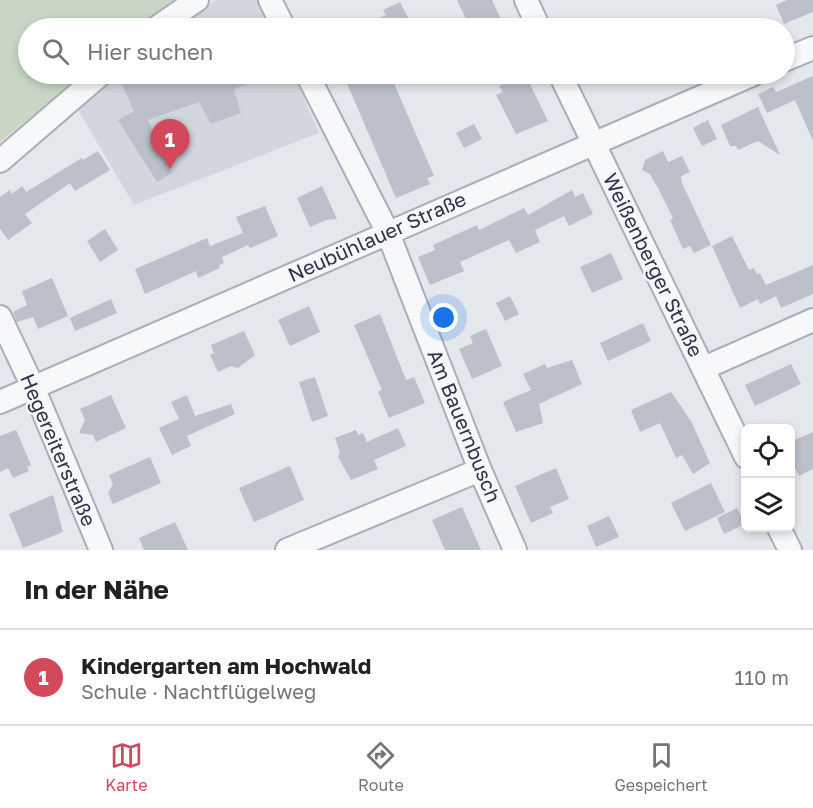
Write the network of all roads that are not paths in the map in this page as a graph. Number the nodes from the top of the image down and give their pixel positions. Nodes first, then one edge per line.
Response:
1 (197, 0) edge
2 (270, 0) edge
3 (526, 0) edge
4 (171, 18) edge
5 (279, 18) edge
6 (534, 18) edge
7 (813, 48) edge
8 (795, 55) edge
9 (89, 84) edge
10 (312, 84) edge
11 (565, 84) edge
12 (730, 84) edge
13 (592, 142) junction
14 (0, 161) edge
15 (388, 233) junction
16 (0, 317) edge
17 (813, 320) edge
18 (704, 368) junction
19 (33, 387) junction
20 (0, 402) edge
21 (741, 446) edge
22 (480, 470) junction
23 (781, 532) edge
24 (101, 550) edge
25 (287, 550) edge
26 (515, 550) edge
27 (790, 550) edge

1 - 4 street
2 - 5 street
3 - 6 street
7 - 8 street
9 - 14 street
10 - 15 street, Am Bauernbusch
11 - 13 street, Weißenberger Straße
12 - 13 street, Neubühlauer Straße
13 - 15 street, Neubühlauer Straße
13 - 18 street, Weißenberger Straße
15 - 19 street, Neubühlauer Straße
15 - 22 street, Am Bauernbusch
16 - 19 street, Hegereiterstraße
17 - 18 street
18 - 21 street, Weißenberger Straße
19 - 20 street, Neubühlauer Straße
19 - 24 street, Hegereiterstraße
22 - 25 street
22 - 26 street, Am Bauernbusch
23 - 27 street

